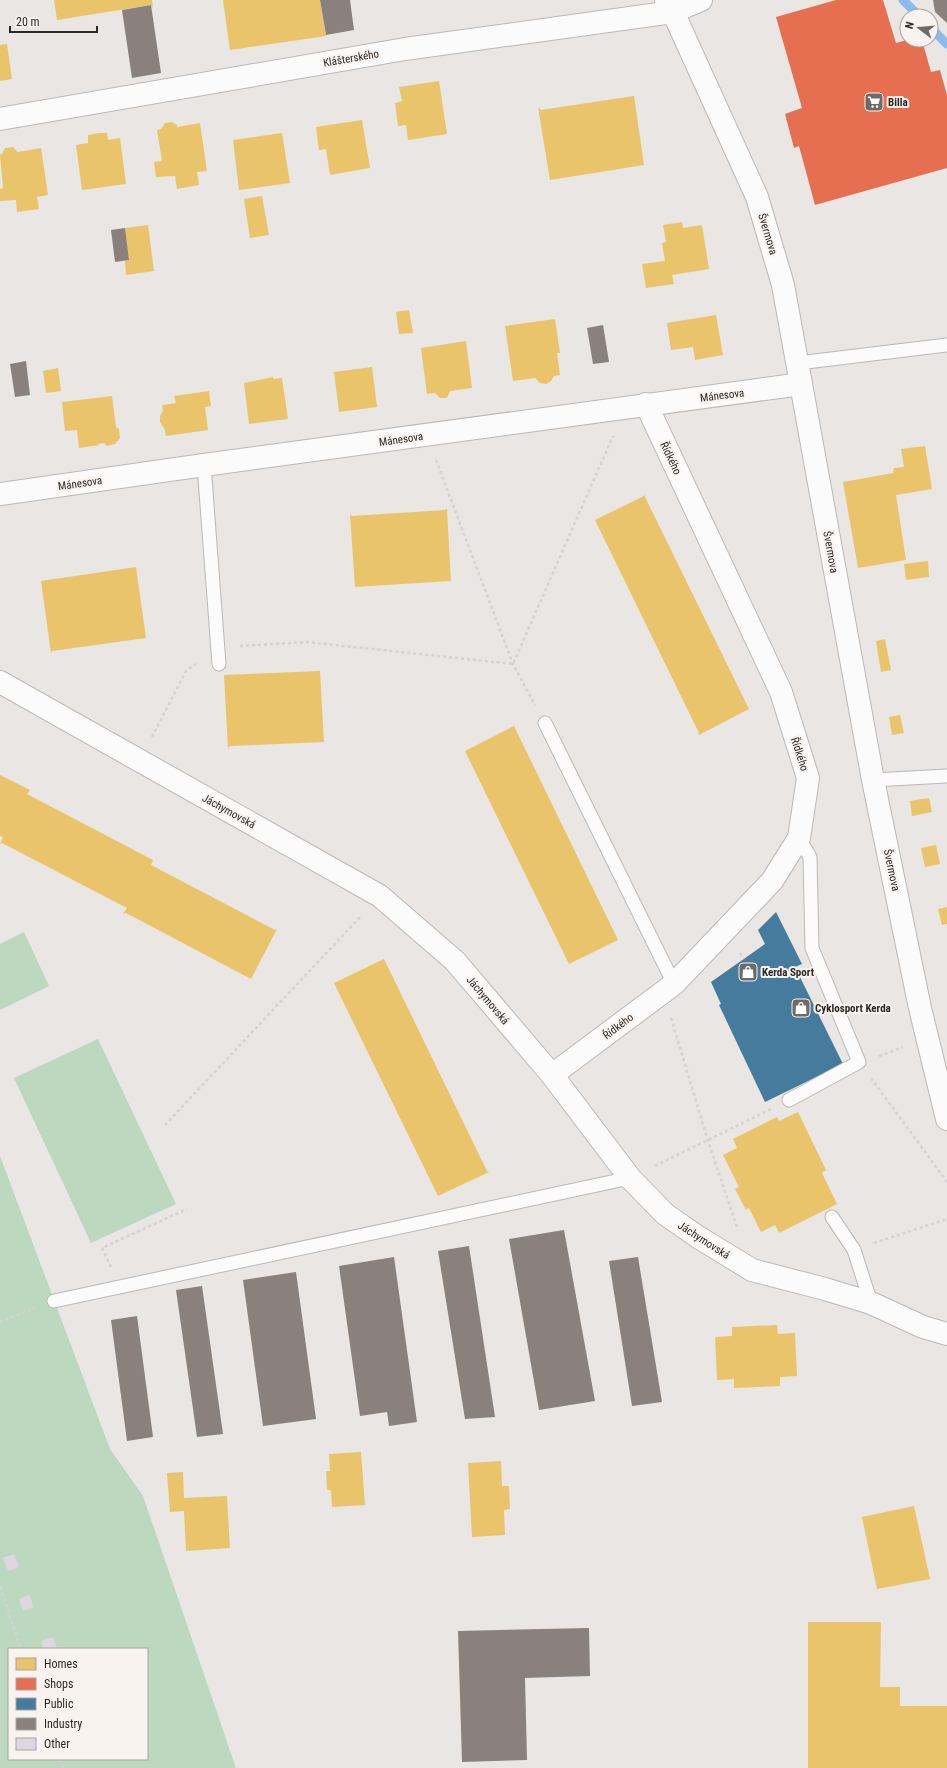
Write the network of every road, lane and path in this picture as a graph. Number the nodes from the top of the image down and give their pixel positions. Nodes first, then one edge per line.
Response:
1 (701, 0) edge
2 (670, 6) edge
3 (0, 119) edge
4 (947, 345) edge
5 (800, 374) junction
6 (636, 406) junction
7 (427, 435) junction
8 (204, 465) junction
9 (0, 494) edge
10 (218, 657) junction
11 (513, 664) junction
12 (0, 682) edge
13 (545, 723) joint
14 (140, 761) junction
15 (947, 776) edge
16 (873, 780) junction
17 (799, 838) junction
18 (380, 896) junction
19 (669, 988) junction
20 (860, 1062) junction
21 (552, 1075) junction
22 (789, 1100) dead end
23 (765, 1113) dead end
24 (947, 1119) edge
25 (165, 1125) dead end
26 (708, 1140) junction
27 (659, 1164) dead end
28 (630, 1178) junction
29 (947, 1182) edge
30 (187, 1209) dead end
31 (832, 1217) dead end
32 (947, 1219) edge
33 (854, 1250) junction
34 (752, 1270) junction
35 (120, 1287) junction
36 (54, 1301) joint
37 (871, 1303) junction
38 (0, 1322) edge
39 (947, 1334) edge
40 (0, 1587) edge
41 (22, 1648) edge

1 - 2 street, Klášterského
2 - 3 street, Klášterského
2 - 5 street, Švermova
4 - 5 lane
5 - 6 street, Mánesova
5 - 16 street, Švermova
6 - 7 street, Mánesova
6 - 11 path
6 - 17 street, Řídkého
7 - 8 street, Mánesova
7 - 11 path
8 - 9 street, Mánesova
8 - 10 lane
10 - 11 path
10 - 14 path
11 - 13 path
12 - 14 street, Jáchymovská
13 - 19 lane
14 - 18 street, Jáchymovská
15 - 16 lane
16 - 24 street, Švermova
17 - 19 street, Řídkého
17 - 20 lane
18 - 21 street, Jáchymovská
18 - 25 path
19 - 21 street, Řídkého
19 - 26 path
20 - 22 lane
20 - 29 path
21 - 28 street, Jáchymovská
23 - 26 path
26 - 27 path
26 - 34 path
28 - 34 street, Jáchymovská
28 - 35 lane
30 - 35 path
31 - 33 lane
32 - 33 path
33 - 37 lane
34 - 37 street, Jáchymovská
35 - 36 lane
36 - 38 path
37 - 39 street, Jáchymovská
40 - 41 path

